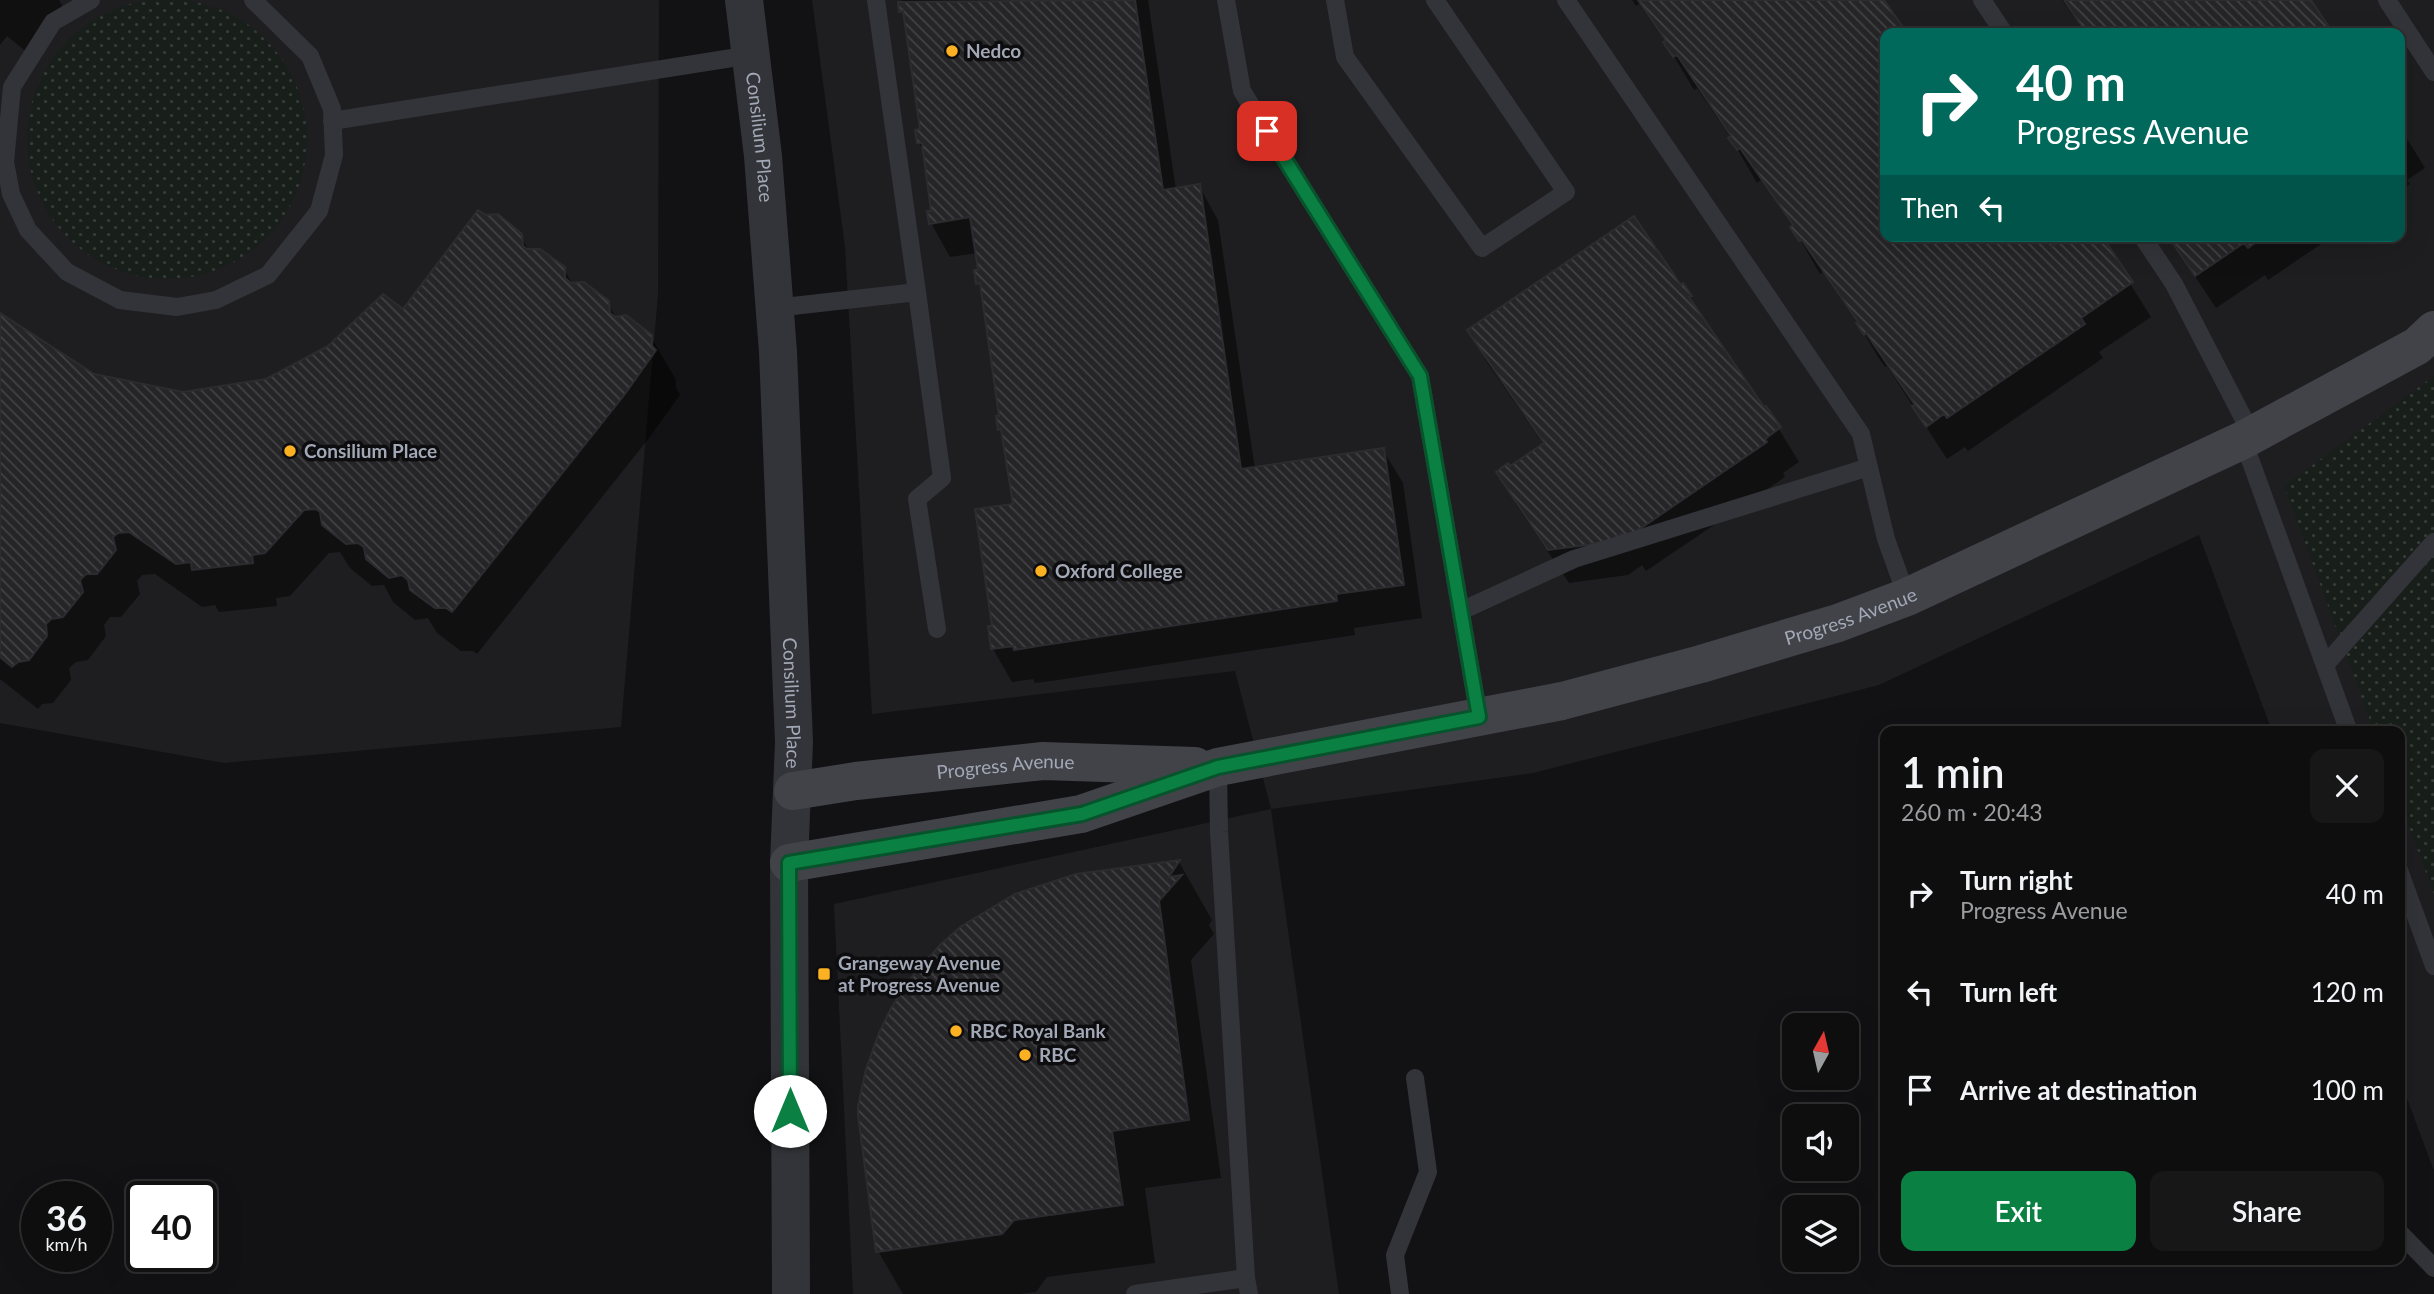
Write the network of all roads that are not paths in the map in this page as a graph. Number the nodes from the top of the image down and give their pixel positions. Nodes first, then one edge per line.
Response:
1 (92, 0) edge
2 (253, 0) edge
3 (744, 0) edge
4 (876, 0) edge
5 (1226, 0) edge
6 (1335, 0) edge
7 (1436, 0) edge
8 (1566, 0) edge
9 (1982, 0) edge
10 (2387, 0) edge
11 (2001, 28) edge
12 (751, 55) junction
13 (2434, 72) edge
14 (332, 121) junction
15 (2146, 242) edge
16 (917, 292) junction
17 (775, 308) junction
18 (2434, 330) edge
19 (2247, 437) junction
20 (1869, 467) junction
21 (2434, 542) edge
22 (1907, 597) junction
23 (1461, 611) junction
24 (937, 629) dead end
25 (2325, 665) junction
26 (1479, 717) junction
27 (2347, 726) edge
28 (1218, 767) junction
29 (793, 791) junction
30 (789, 863) junction
31 (2405, 886) edge
32 (2434, 966) edge
33 (1415, 1078) dead end
34 (2405, 1238) edge
35 (2434, 1268) edge
36 (1247, 1286) edge
37 (790, 1294) edge
38 (1135, 1294) edge
39 (1400, 1294) edge

1 - 14 lane
2 - 14 lane
3 - 12 street, Consilium Place
4 - 16 lane
5 - 23 lane
6 - 7 lane
8 - 20 lane
9 - 11 lane
10 - 13 lane
12 - 14 lane
12 - 17 street, Consilium Place
15 - 19 lane
16 - 17 lane
16 - 24 lane
17 - 29 street, Consilium Place
18 - 19 main road, Progress Avenue
19 - 22 main road, Progress Avenue
19 - 25 lane
20 - 22 lane
20 - 23 lane
21 - 25 lane
22 - 26 main road, Progress Avenue
23 - 26 lane
25 - 27 lane
26 - 28 main road, Progress Avenue
28 - 29 main road, Progress Avenue
28 - 30 main road, Progress Avenue
28 - 36 lane
29 - 30 street, Consilium Place
30 - 37 street, Consilium Place
31 - 32 lane
33 - 39 lane
34 - 35 lane
36 - 38 lane

